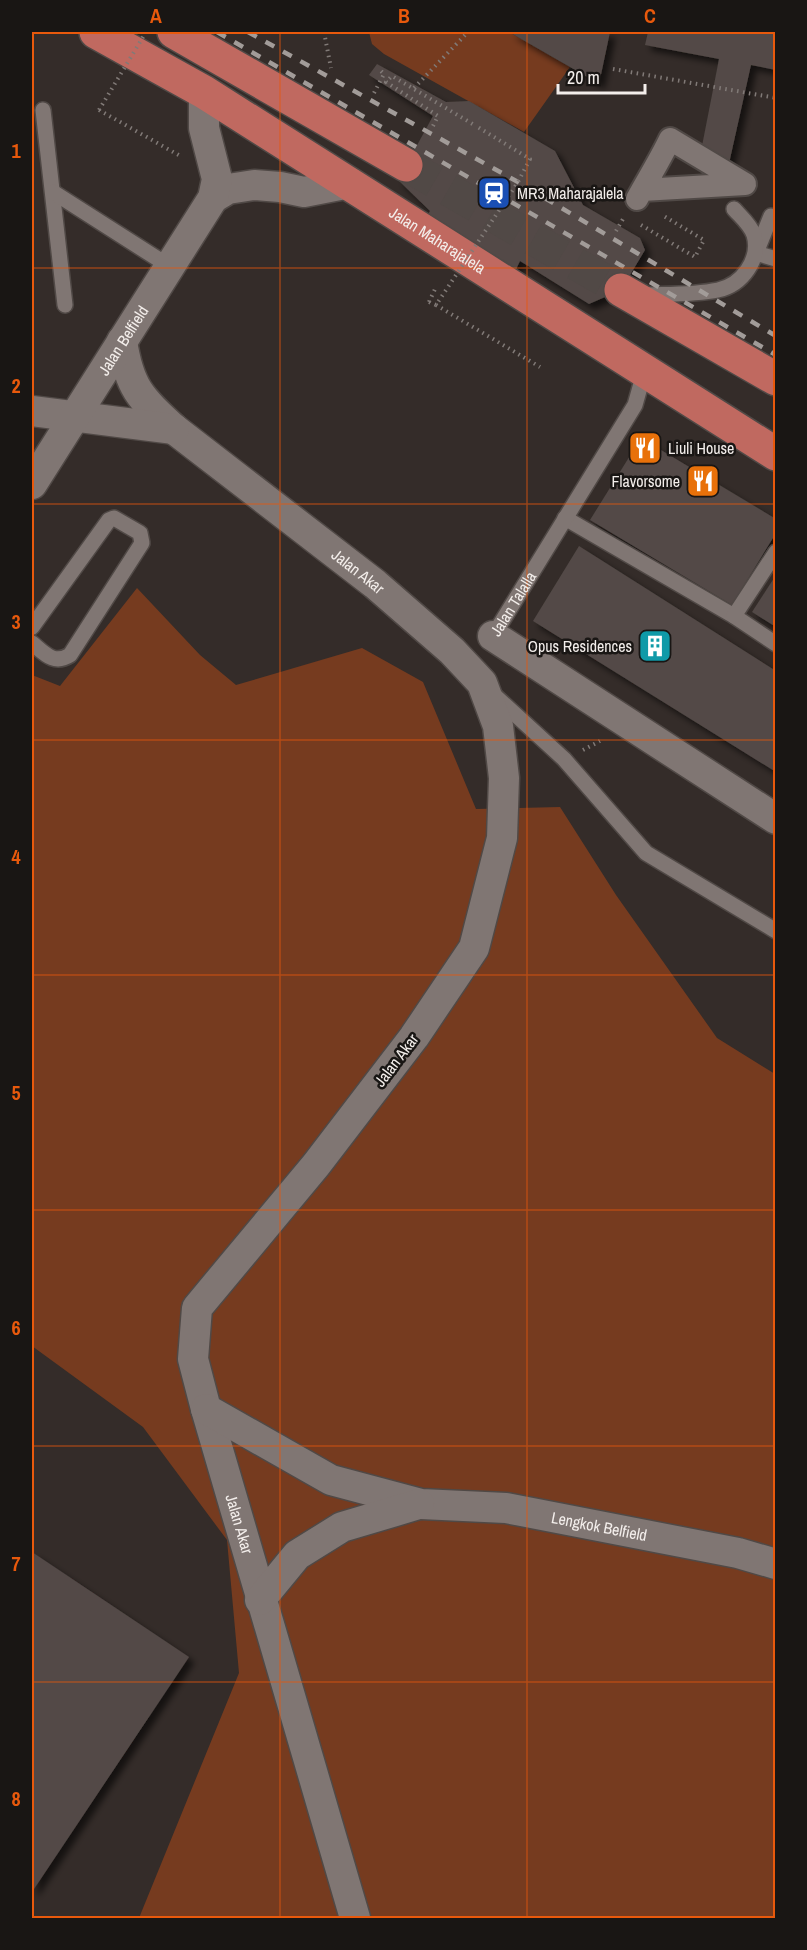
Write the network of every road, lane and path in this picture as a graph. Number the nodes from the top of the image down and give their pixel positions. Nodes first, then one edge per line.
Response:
1 (96, 32) edge
2 (146, 32) edge
3 (174, 32) edge
4 (324, 32) edge
5 (468, 32) edge
6 (331, 68) dead end
7 (379, 69) dead end
8 (612, 69) dead end
9 (384, 74) junction
10 (392, 76) junction
11 (414, 88) junction
12 (204, 92) junction
13 (374, 93) dead end
14 (776, 98) edge
15 (43, 110) dead end
16 (433, 126) dead end
17 (167, 150) dead end
18 (406, 165) tunnel mouth
19 (350, 183) junction
20 (53, 192) junction
21 (213, 198) junction
22 (634, 207) junction
23 (734, 209) dead end
24 (771, 216) dead end
25 (616, 231) dead end
26 (756, 253) junction
27 (776, 259) edge
28 (169, 266) junction
29 (436, 287) dead end
30 (626, 293) joint
31 (436, 305) junction
32 (65, 306) dead end
33 (122, 341) junction
34 (540, 366) dead end
35 (644, 373) junction
36 (776, 379) edge
37 (32, 411) edge
38 (74, 416) junction
39 (174, 429) junction
40 (776, 454) edge
41 (32, 483) edge
42 (565, 518) junction
43 (776, 552) edge
44 (734, 616) junction
45 (32, 627) edge
46 (493, 636) joint
47 (32, 643) edge
48 (776, 644) edge
49 (482, 683) junction
50 (620, 721) junction
51 (564, 759) junction
52 (776, 819) edge
53 (776, 931) edge
54 (206, 1409) junction
55 (421, 1504) junction
56 (776, 1563) edge
57 (260, 1600) junction
58 (355, 1918) edge

1 - 12 highway, Jalan Maharajalela
2 - 17 path, bridge
3 - 18 highway
4 - 6 path
5 - 11 path
7 - 9 path
8 - 14 path
9 - 10 path
9 - 13 path
10 - 11 path
10 - 16 path
11 - 31 path, bridge
12 - 19 highway, Jalan Maharajalela
12 - 21 street, Jalan Belfield
15 - 20 lane
19 - 21 street
19 - 35 highway, Jalan Maharajalela
20 - 28 lane
20 - 32 lane
21 - 28 street, Jalan Belfield
22 - 22 path
22 - 25 path
23 - 26 lane
24 - 26 lane
26 - 27 lane
26 - 30 lane
28 - 33 street, Jalan Belfield
29 - 31 path, bridge
30 - 36 highway
31 - 34 path
33 - 38 street, Jalan Belfield
33 - 39 street, Jalan Akar
35 - 40 highway, Jalan Maharajalela
35 - 42 lane, Jalan Talalla
37 - 38 street
38 - 39 street
38 - 41 street, Jalan Belfield
39 - 49 street, Jalan Akar
42 - 44 lane
42 - 46 lane, Jalan Talalla
43 - 44 lane
44 - 48 lane
45 - 47 lane
46 - 50 street, Jalan Talalla
49 - 51 lane
49 - 54 street, Jalan Akar
50 - 51 path
50 - 52 street, Jalan Talalla
51 - 53 lane
54 - 55 street, Lengkok Belfield
54 - 57 street, Jalan Akar
55 - 56 street, Lengkok Belfield
55 - 57 street, Lengkok Belfield
57 - 58 street, Jalan Akar

